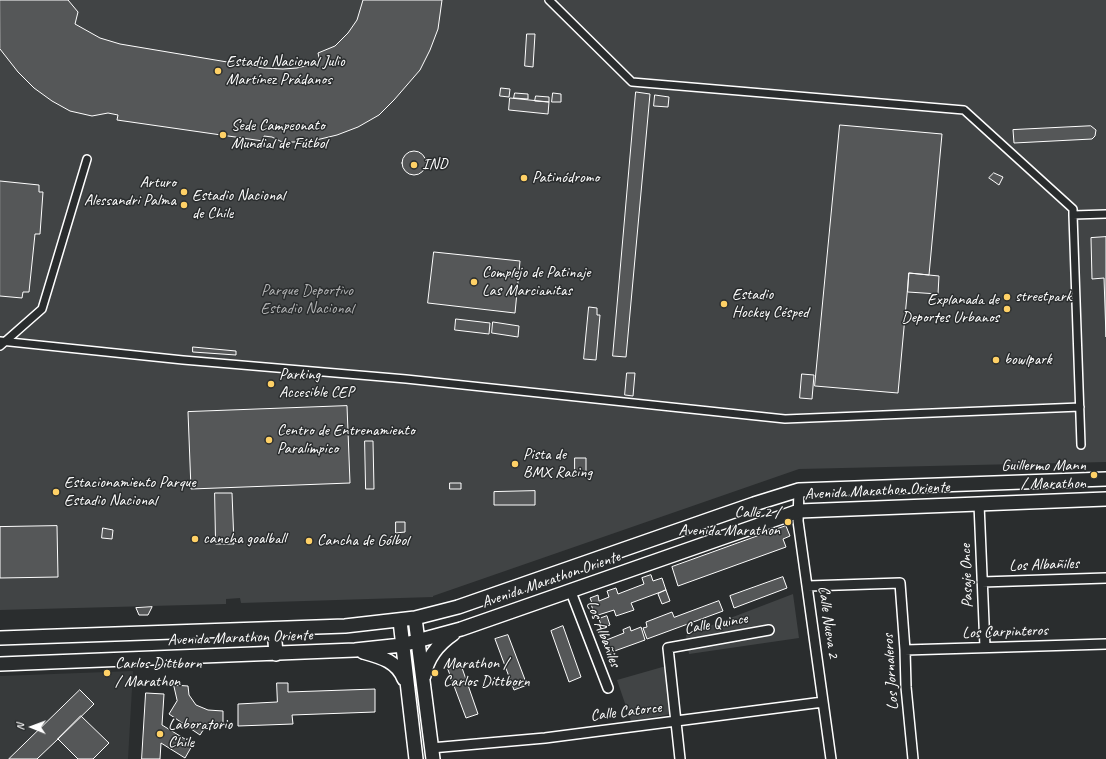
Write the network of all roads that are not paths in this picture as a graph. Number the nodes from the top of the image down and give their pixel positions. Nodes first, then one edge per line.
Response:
1 (549, 0) edge
2 (87, 159) dead end
3 (1106, 214) edge
4 (1073, 215) junction
5 (2, 343) edge
6 (1080, 407) junction
7 (1081, 445) dead end
8 (1106, 478) edge
9 (799, 490) junction
10 (1106, 499) edge
11 (979, 504) junction
12 (799, 512) junction
13 (659, 537) junction
14 (667, 557) junction
15 (1106, 578) edge
16 (982, 582) junction
17 (808, 586) junction
18 (571, 592) junction
19 (415, 618) junction
20 (400, 621) junction
21 (274, 629) junction
22 (461, 629) junction
23 (769, 630) dead end
24 (0, 638) edge
25 (418, 641) junction
26 (1106, 644) edge
27 (402, 645) junction
28 (985, 647) junction
29 (355, 650) junction
30 (905, 650) junction
31 (276, 654) junction
32 (0, 664) edge
33 (423, 686) junction
34 (407, 687) junction
35 (608, 688) dead end
36 (823, 702) junction
37 (676, 721) junction
38 (432, 753) edge
39 (416, 759) edge
40 (680, 759) edge
41 (831, 759) edge
42 (913, 759) edge

1 - 4 street
2 - 5 street
3 - 4 street
4 - 6 street
5 - 6 street
6 - 7 street
8 - 9 main road, Avenida Marathon Oriente
9 - 12 street, Calle Nueva 2
9 - 13 main road, Avenida Marathon Oriente
10 - 11 main road, Avenida Marathon Oriente
11 - 12 main road, Avenida Marathon Oriente
11 - 16 street, Pasaje Once
12 - 14 main road, Avenida Marathon Oriente
12 - 17 street, Calle Nueva 2
13 - 14 main road
13 - 19 main road, Avenida Marathon Oriente
14 - 18 main road, Avenida Marathon Oriente
15 - 16 street, Los Albañiles
16 - 28 street, Pasaje Once
17 - 30 street, Los Jornaleros
17 - 36 street, Calle Nueva 2
18 - 22 main road, Avenida Marathon Oriente
18 - 35 street, Los Albañiles
19 - 20 main road, Avenida Marathon Oriente
19 - 25 main road
20 - 21 main road, Avenida Marathon Oriente
20 - 27 main road
21 - 24 main road, Avenida Marathon Oriente
21 - 31 main road
22 - 25 main road, Avenida Marathon Oriente
22 - 33 main road
23 - 37 street, Calle Quince
25 - 27 main road, Avenida Marathon Oriente
25 - 33 main road
26 - 28 street, Los Carpinteros
27 - 29 main road, Avenida Marathon Oriente
27 - 34 main road
28 - 30 street, Los Carpinteros
29 - 31 main road, Avenida Marathon Oriente
29 - 34 main road
30 - 42 street, Los Jornaleros
31 - 32 main road, Avenida Marathon Oriente
33 - 38 main road
34 - 39 main road
36 - 37 street, Calle Catorce
36 - 41 street, Calle Nueva 2
37 - 38 street, Calle Catorce
37 - 40 street

